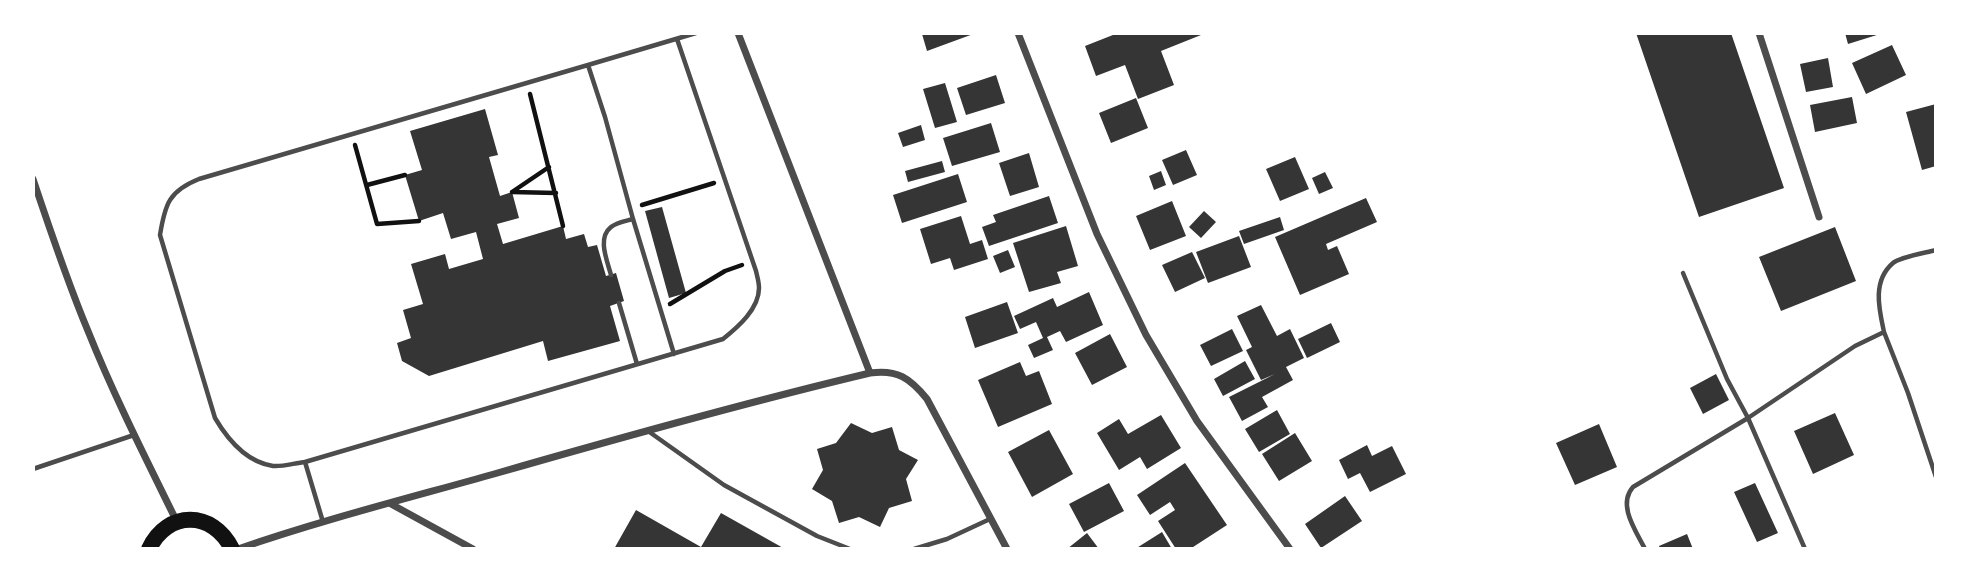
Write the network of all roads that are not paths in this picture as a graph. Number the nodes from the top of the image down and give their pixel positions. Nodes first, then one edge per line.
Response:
1 (696, 33) edge
2 (737, 33) edge
3 (1018, 33) edge
4 (1759, 33) edge
5 (677, 39) junction
6 (588, 65) junction
7 (33, 178) edge
8 (1819, 217) dead end
9 (633, 219) junction
10 (1936, 250) edge
11 (1683, 273) dead end
12 (611, 275) dead end
13 (619, 303) dead end
14 (1884, 332) junction
15 (674, 354) junction
16 (637, 364) junction
17 (870, 373) junction
18 (1748, 418) junction
19 (647, 430) junction
20 (134, 435) junction
21 (305, 462) junction
22 (33, 469) edge
23 (1936, 477) edge
24 (391, 503) junction
25 (990, 519) junction
26 (177, 522) junction
27 (323, 523) junction
28 (149, 549) edge
29 (232, 549) edge
30 (238, 549) edge
31 (473, 549) edge
32 (850, 549) edge
33 (914, 549) edge
34 (1007, 549) edge
35 (1290, 549) edge
36 (1645, 549) edge
37 (1805, 549) edge

1 - 5 lane
2 - 17 street
3 - 35 street
4 - 8 street
5 - 6 lane
5 - 15 lane
6 - 9 lane
6 - 21 lane
7 - 20 street
9 - 12 lane
9 - 15 lane
10 - 14 lane
11 - 18 lane
13 - 16 lane
14 - 18 lane
14 - 23 lane
15 - 16 lane
16 - 21 lane
17 - 19 street
17 - 25 street
18 - 36 lane
18 - 37 lane
19 - 24 street
19 - 32 lane
20 - 22 lane
20 - 26 street
21 - 27 lane
24 - 27 street
24 - 31 street
25 - 33 lane
25 - 34 street
26 - 28 main road
26 - 29 main road
27 - 30 street

